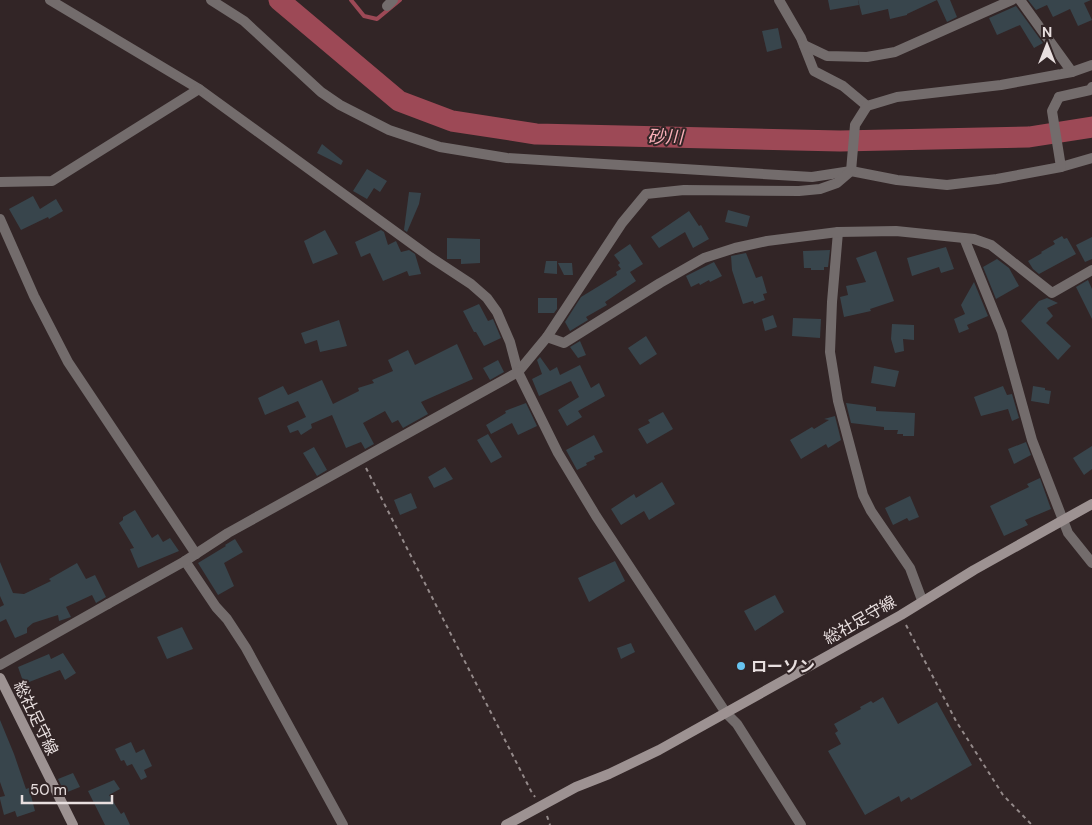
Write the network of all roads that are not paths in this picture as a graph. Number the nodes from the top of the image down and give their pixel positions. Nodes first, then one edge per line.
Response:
1 (50, 0) edge
2 (211, 0) edge
3 (779, 0) edge
4 (1012, 0) edge
5 (1020, 0) edge
6 (804, 44) junction
7 (1092, 67) edge
8 (1072, 72) junction
9 (1092, 88) edge
10 (199, 89) junction
11 (1092, 94) edge
12 (1059, 97) junction
13 (867, 106) junction
14 (1092, 158) edge
15 (852, 166) junction
16 (1060, 167) junction
17 (0, 182) edge
18 (0, 219) edge
19 (838, 232) junction
20 (964, 238) junction
21 (1092, 270) edge
22 (547, 337) junction
23 (518, 372) junction
24 (1092, 504) edge
25 (1063, 520) junction
26 (196, 554) junction
27 (185, 561) junction
28 (1092, 563) edge
29 (922, 600) junction
30 (0, 665) edge
31 (0, 678) edge
32 (726, 712) junction
33 (73, 825) edge
34 (343, 825) edge
35 (506, 825) edge
36 (801, 825) edge

1 - 10 street
2 - 15 street
3 - 6 street
4 - 6 street
5 - 8 street
6 - 13 street
7 - 8 street
8 - 13 street
9 - 12 street
10 - 17 street
10 - 23 street
11 - 12 street
12 - 16 street
13 - 15 street
14 - 16 street
15 - 16 street
15 - 22 street
18 - 26 street
19 - 20 street
19 - 22 street
19 - 29 street
20 - 21 street
20 - 25 street
22 - 23 street
23 - 26 street
23 - 32 street
24 - 25 main road, 総社足守線
25 - 28 street
25 - 29 main road, 総社足守線
26 - 27 street
27 - 30 street
27 - 34 street
29 - 32 main road, 総社足守線
31 - 33 main road, 総社足守線
32 - 35 main road, 総社足守線
32 - 36 street

